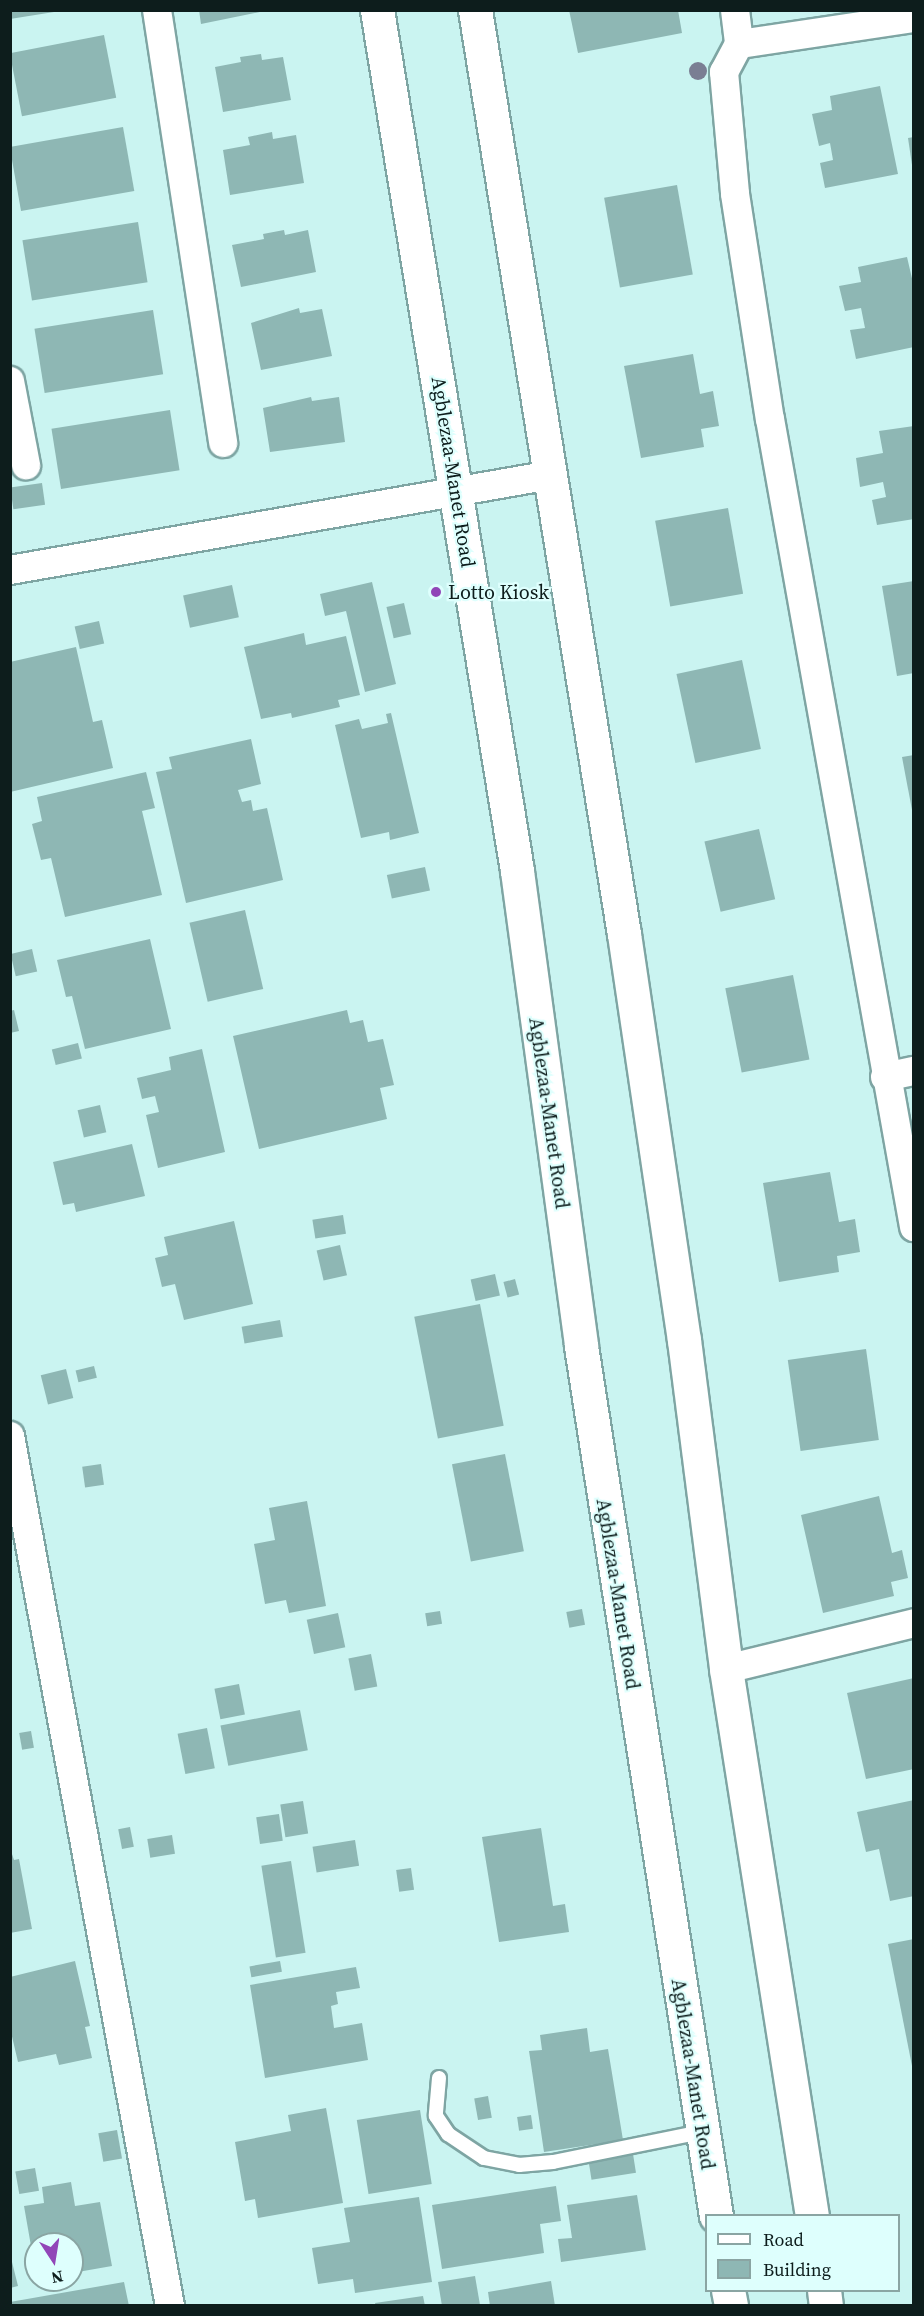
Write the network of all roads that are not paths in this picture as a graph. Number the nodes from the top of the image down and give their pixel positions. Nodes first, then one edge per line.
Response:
1 (157, 10) edge
2 (377, 10) edge
3 (475, 10) edge
4 (735, 10) edge
5 (914, 18) edge
6 (739, 44) junction
7 (10, 381) edge
8 (223, 443) dead end
9 (26, 465) dead end
10 (551, 475) junction
11 (456, 490) junction
12 (10, 570) edge
13 (914, 1071) edge
14 (885, 1077) junction
15 (914, 1227) edge
16 (10, 1436) edge
17 (914, 1623) edge
18 (726, 1669) junction
19 (439, 2078) dead end
20 (702, 2132) junction
21 (716, 2214) edge
22 (812, 2214) edge
23 (170, 2306) edge

1 - 8 street
2 - 11 main road, Agblezaa-Manet Road
3 - 10 main road
4 - 6 street
5 - 6 street
6 - 14 street
7 - 9 street
10 - 11 street
10 - 18 main road
11 - 12 street
11 - 20 main road, Agblezaa-Manet Road
13 - 14 street
14 - 15 street
16 - 23 street
17 - 18 street
18 - 22 main road
19 - 20 lane
20 - 21 main road, Agblezaa-Manet Road

